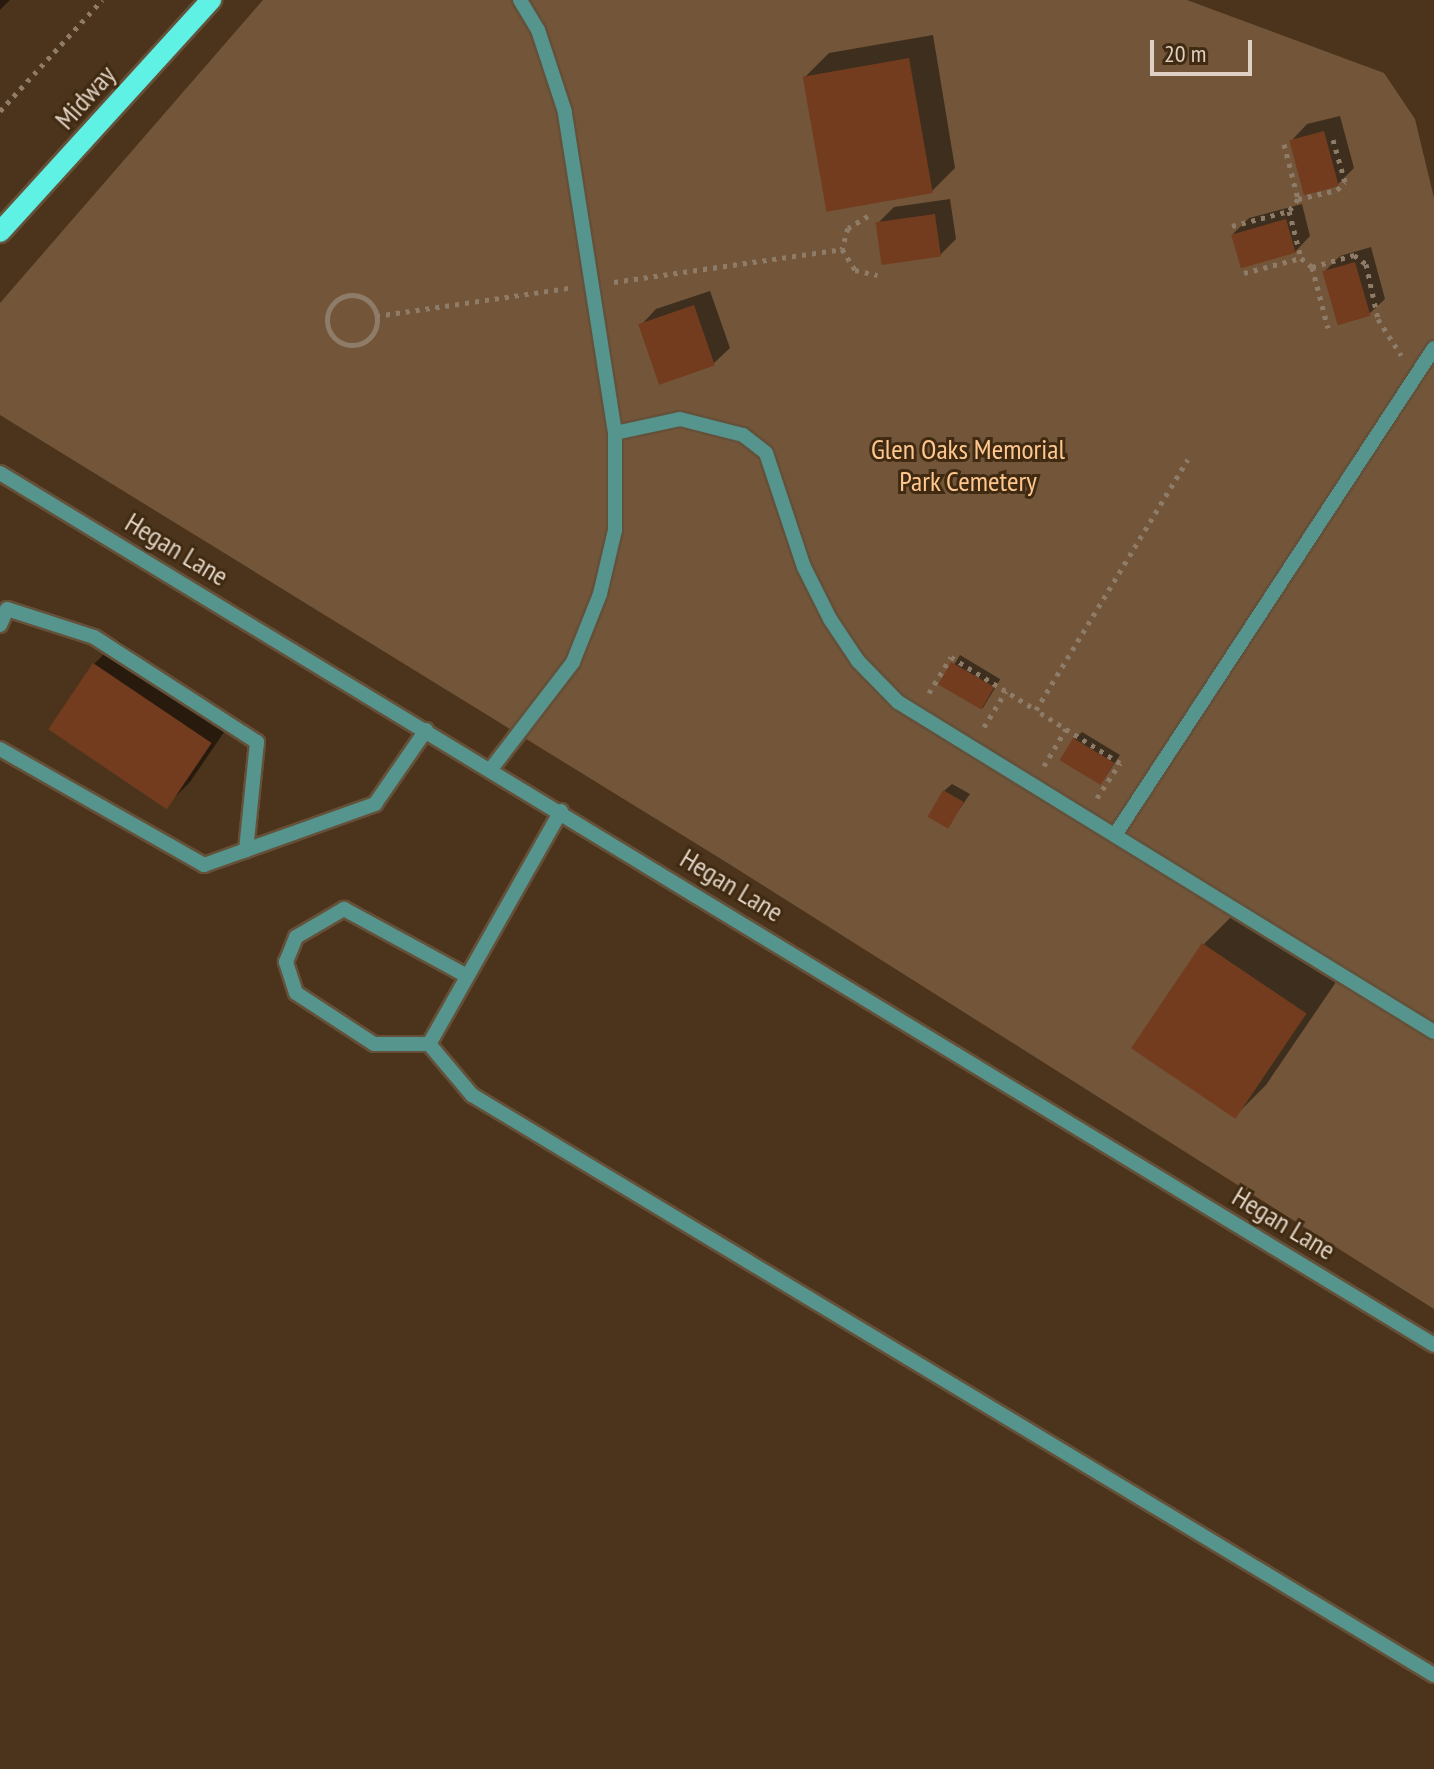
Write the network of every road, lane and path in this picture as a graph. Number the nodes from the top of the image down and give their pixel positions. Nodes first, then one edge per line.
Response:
1 (102, 0) edge
2 (211, 0) edge
3 (520, 0) edge
4 (0, 111) edge
5 (1332, 136) dead end
6 (1284, 144) dead end
7 (1298, 199) junction
8 (1289, 211) junction
9 (868, 216) dead end
10 (1232, 226) dead end
11 (1, 229) edge
12 (842, 249) junction
13 (1301, 258) junction
14 (1312, 267) junction
15 (1244, 273) dead end
16 (877, 275) dead end
17 (623, 281) dead end
18 (552, 290) dead end
19 (376, 316) junction
20 (1328, 328) dead end
21 (1434, 348) edge
22 (1416, 375) junction
23 (615, 433) junction
24 (1188, 459) dead end
25 (0, 473) edge
26 (0, 625) edge
27 (1006, 691) junction
28 (939, 700) dead end
29 (1036, 710) junction
30 (973, 720) dead end
31 (984, 727) junction
32 (1066, 729) junction
33 (426, 730) junction
34 (996, 735) dead end
35 (0, 749) edge
36 (1032, 758) dead end
37 (1044, 766) junction
38 (491, 769) junction
39 (1058, 774) dead end
40 (1085, 791) dead end
41 (561, 811) junction
42 (1115, 835) junction
43 (246, 850) junction
44 (467, 976) junction
45 (1434, 1032) edge
46 (429, 1044) junction
47 (1434, 1345) edge
48 (1434, 1675) edge

1 - 4 path
2 - 11 main road, Midway
3 - 23 street
5 - 7 path
6 - 7 path
7 - 8 path
8 - 10 path
8 - 13 path
9 - 12 path
12 - 16 path
12 - 17 path
13 - 14 path
13 - 15 path
14 - 20 path
14 - 22 path
18 - 19 path
19 - 19 path
21 - 22 street
22 - 42 street
23 - 38 street
23 - 42 street
24 - 29 path
25 - 33 street, Hegan Lane
26 - 43 street
27 - 28 path
27 - 29 path
27 - 31 path
29 - 32 path
30 - 31 path
31 - 34 path
32 - 37 path
32 - 40 path
33 - 38 street, Hegan Lane
33 - 43 street
35 - 43 street
36 - 37 path
37 - 39 path
38 - 41 street, Hegan Lane
41 - 44 street
41 - 47 street, Hegan Lane
42 - 45 street
44 - 46 street
44 - 46 street
46 - 48 street

